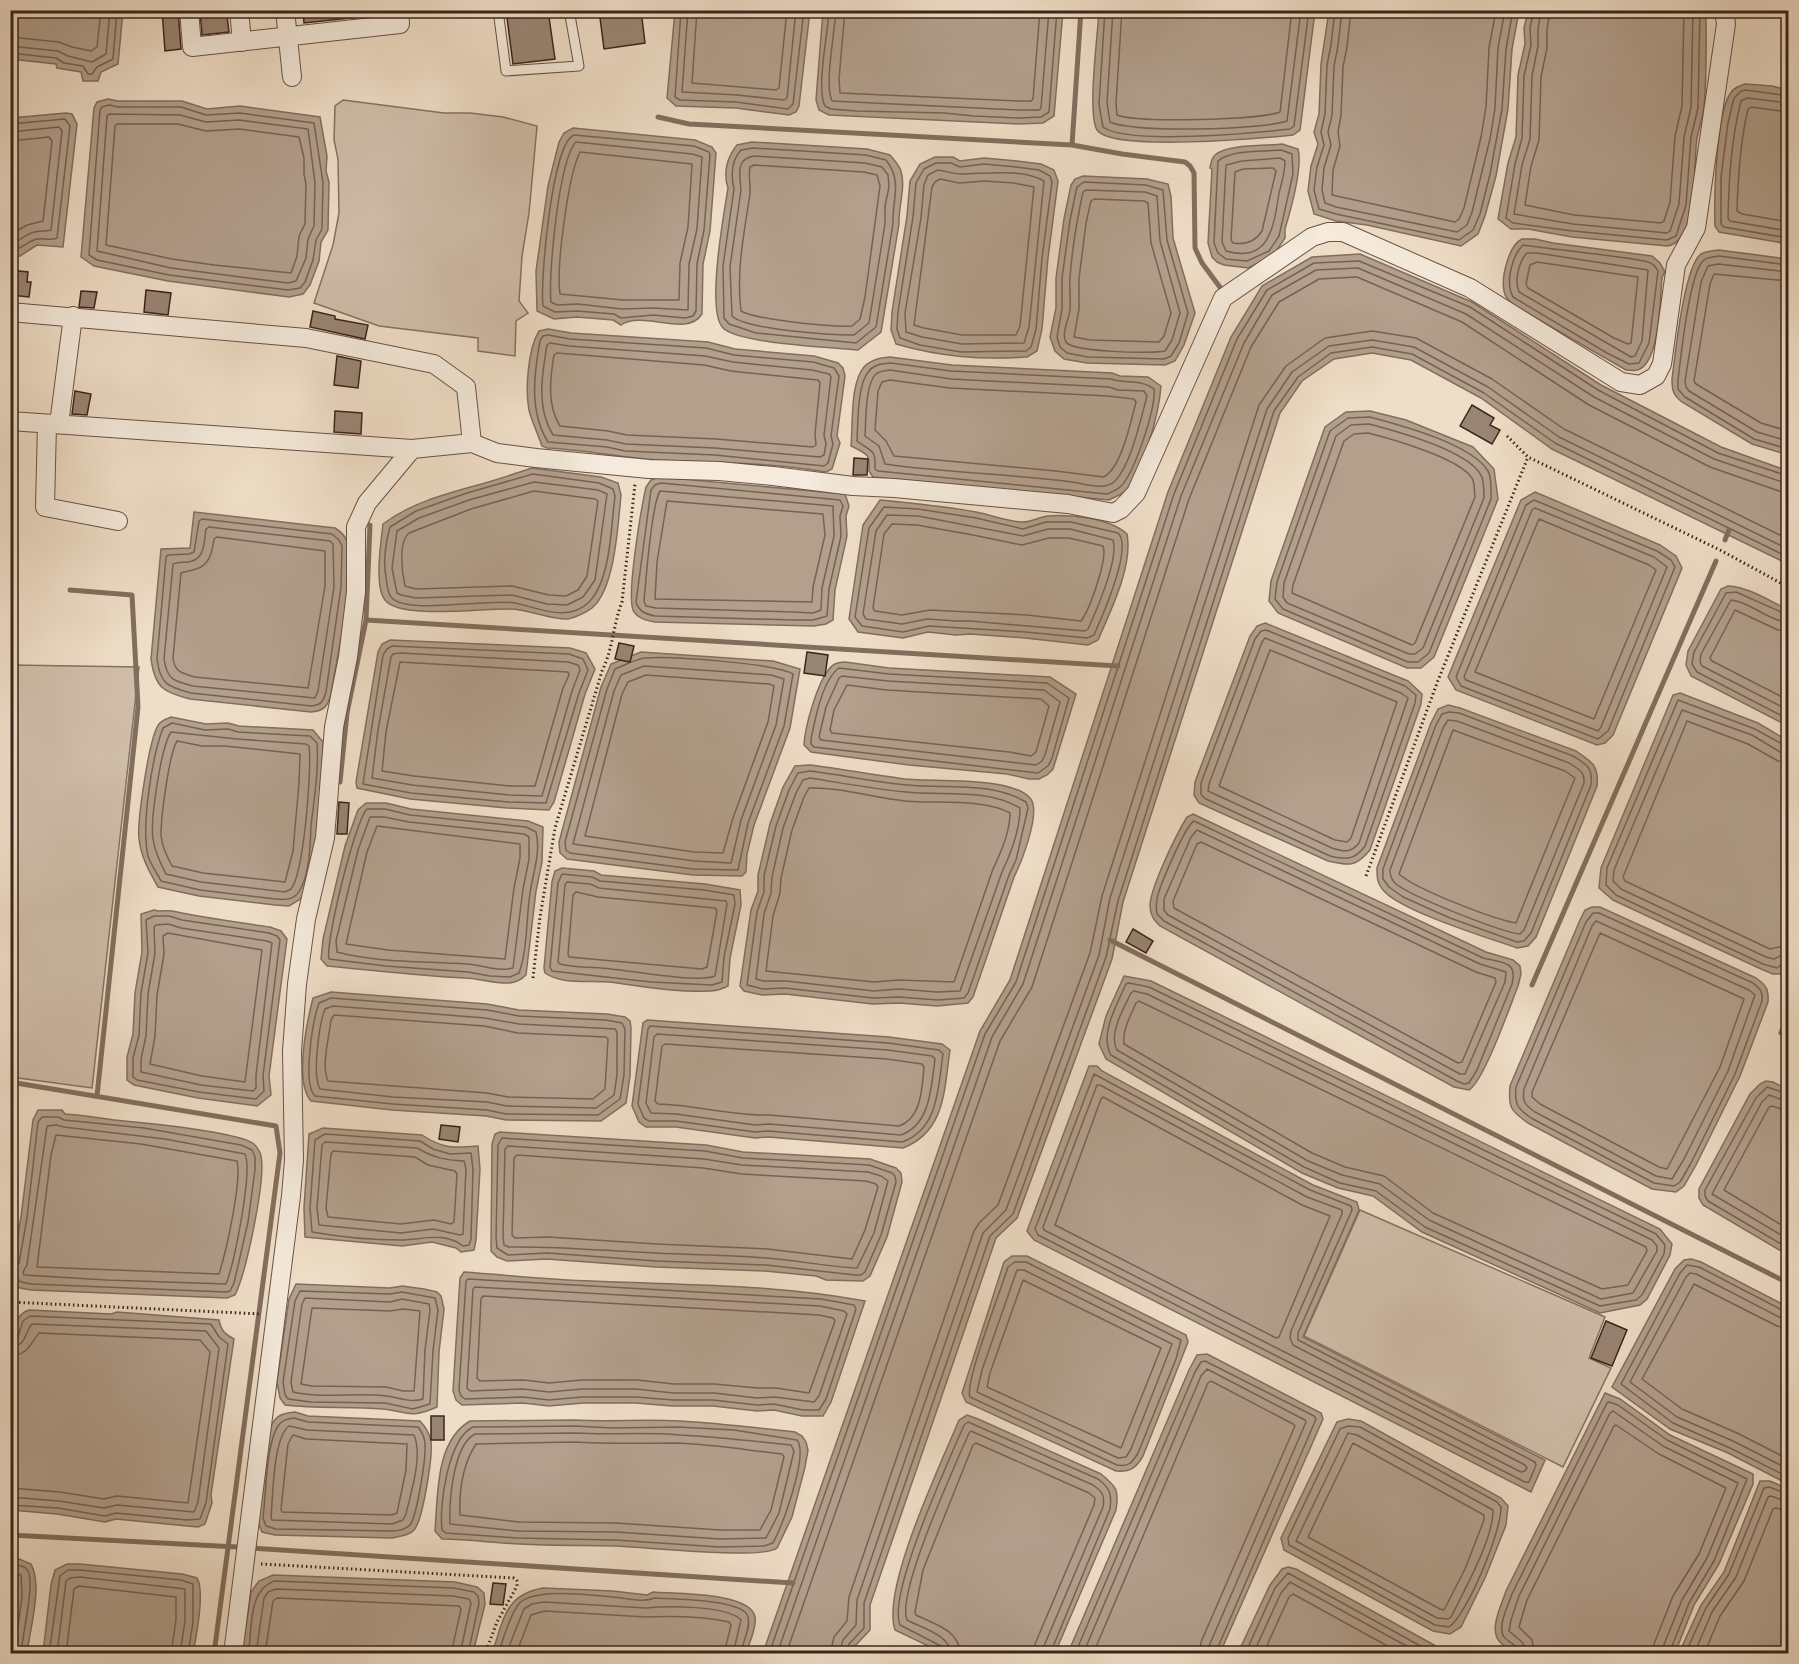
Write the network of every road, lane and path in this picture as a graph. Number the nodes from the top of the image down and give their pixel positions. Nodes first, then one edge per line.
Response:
1 (189, 10) edge
2 (239, 10) edge
3 (285, 10) edge
4 (399, 10) edge
5 (498, 10) edge
6 (569, 10) edge
7 (1724, 10) edge
8 (288, 37) junction
9 (242, 42) junction
10 (292, 77) dead end
11 (10, 312) edge
12 (73, 316) junction
13 (10, 421) edge
14 (53, 424) junction
15 (1507, 436) dead end
16 (472, 443) junction
17 (412, 449) junction
18 (1528, 457) junction
19 (637, 467) junction
20 (118, 521) dead end
21 (1788, 587) edge
22 (1366, 876) dead end
23 (533, 978) dead end
24 (10, 1302) edge
25 (275, 1315) junction
26 (244, 1563) junction
27 (232, 1653) edge
28 (485, 1653) edge

1 - 9 street
2 - 9 street
3 - 8 street
4 - 8 street
5 - 6 lane
7 - 19 street
8 - 9 street
8 - 10 street
11 - 12 street
12 - 14 street
12 - 16 street
13 - 14 street
14 - 17 street
14 - 20 street
15 - 18 path
16 - 17 street
16 - 19 street
17 - 25 street
18 - 21 path
18 - 22 path
19 - 23 path
24 - 25 path
25 - 26 street
26 - 27 street
26 - 28 path

